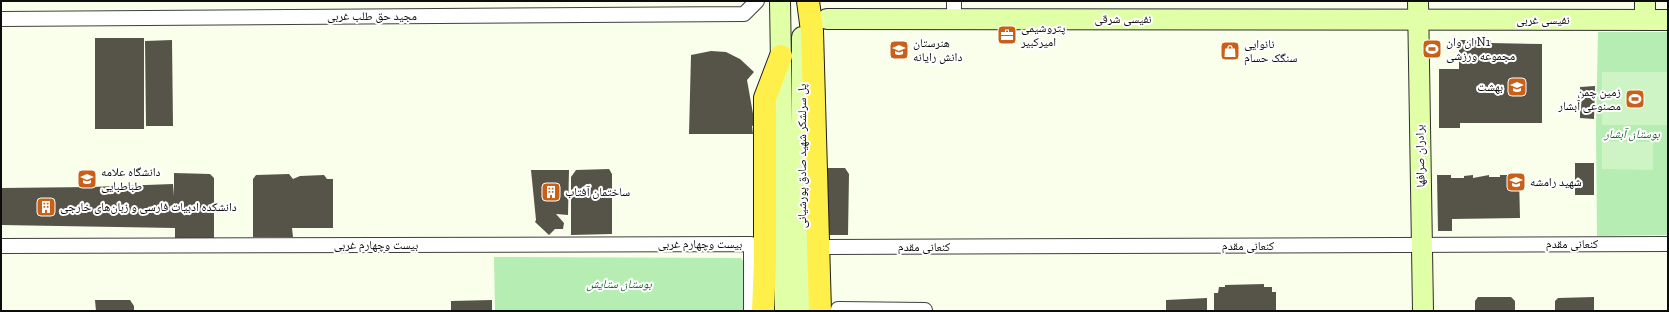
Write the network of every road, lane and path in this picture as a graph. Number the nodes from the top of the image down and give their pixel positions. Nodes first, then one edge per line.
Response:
1 (757, 1) edge
2 (780, 1) edge
3 (802, 1) edge
4 (808, 1) edge
5 (954, 10) edge
6 (1418, 10) edge
7 (1645, 10) edge
8 (827, 18) dead end
9 (1, 19) edge
10 (1668, 20) edge
11 (781, 56) junction
12 (1668, 244) edge
13 (1422, 245) junction
14 (1, 246) edge
15 (828, 247) dead end
16 (832, 310) edge
17 (925, 310) edge
18 (751, 311) edge
19 (763, 311) edge
20 (785, 311) edge
21 (801, 311) edge
22 (1423, 311) edge

1 - 9 street, مجید حق طلب غربی
2 - 11 street, پل سرلشکر شهید صادق پورشیانی
3 - 21 street, پل سرلشکر شهید صادق پورشیانی
4 - 16 highway
5 - 6 street, نفیسی شرقی
5 - 8 street, نفیسی شرقی
6 - 7 street, نفیسی غربی
6 - 13 street, برادران صرافها
7 - 10 street, نفیسی غربی
11 - 19 highway
11 - 20 street, پل سرلشکر شهید صادق پورشیانی
12 - 13 street, کنعانی مقدم
13 - 15 street, کنعانی مقدم
13 - 22 street, برادران صرافها
14 - 18 street, بیست وچهارم غربی
16 - 17 street

